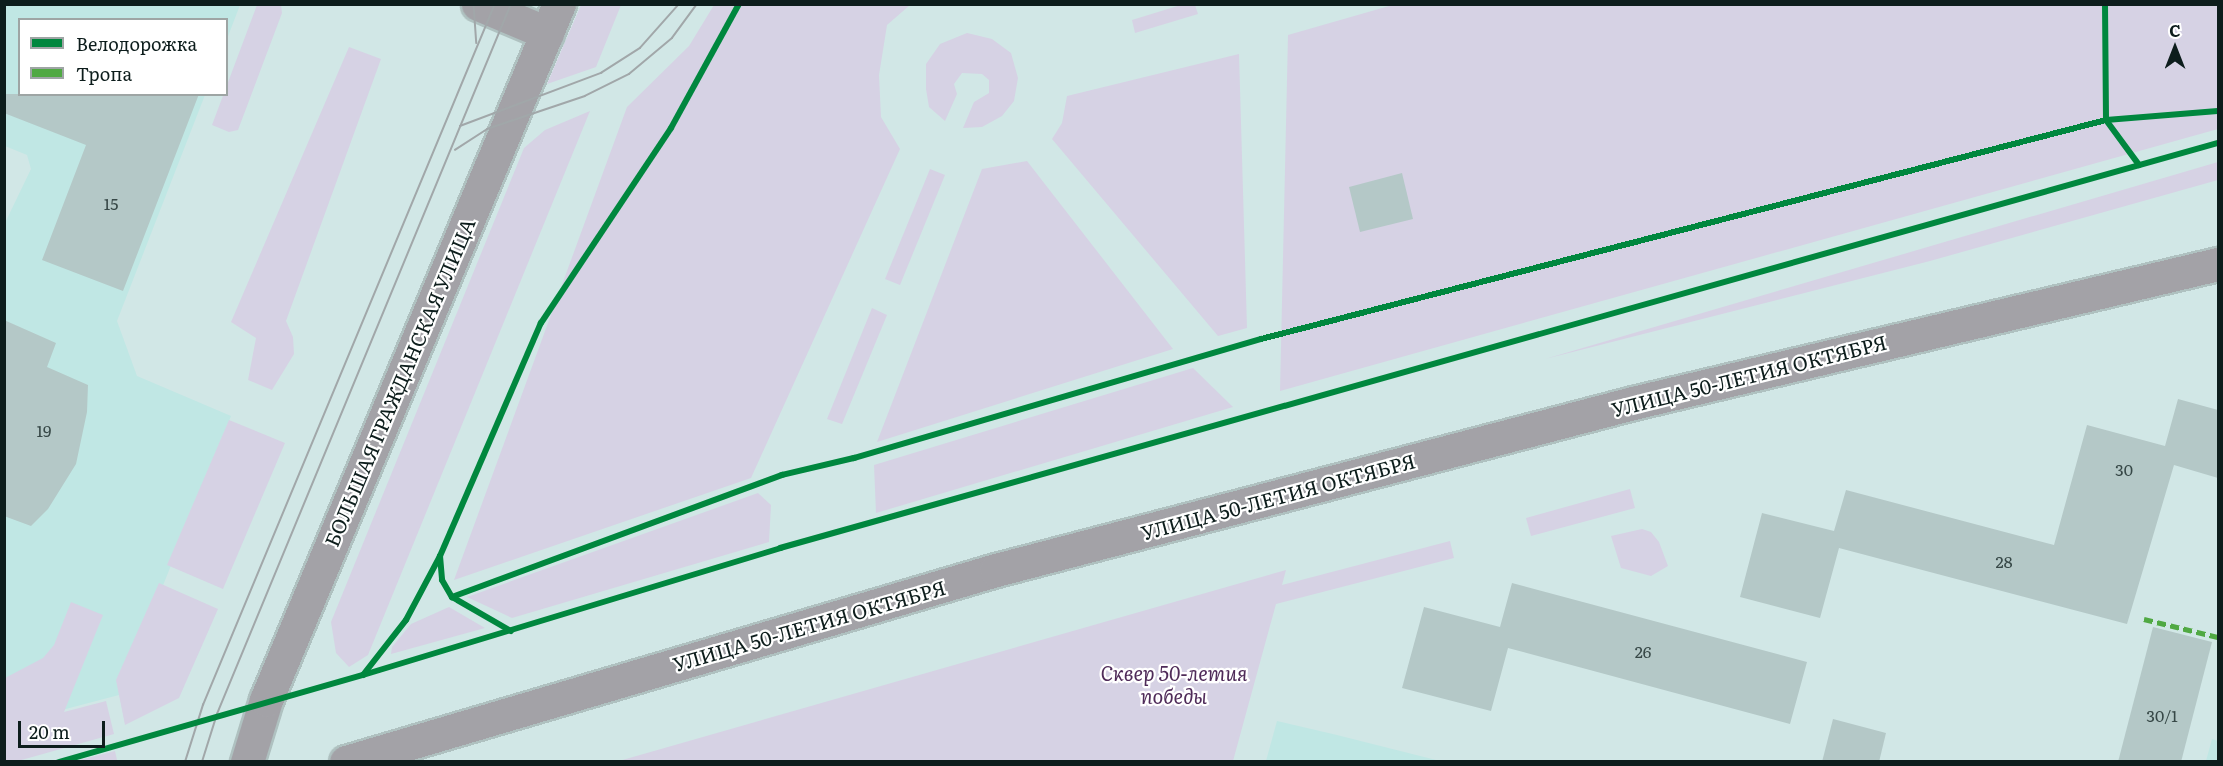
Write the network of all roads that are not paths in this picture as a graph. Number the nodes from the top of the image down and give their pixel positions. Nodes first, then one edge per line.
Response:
1 (478, 4) edge
2 (553, 19) edge
3 (2218, 247) edge
4 (2218, 264) edge
5 (2063, 298) junction
6 (247, 762) edge
7 (346, 762) edge

1 - 2 main road
2 - 6 main road, БОЛЬШАЯ ГРАЖДАНСКАЯ УЛИЦА
3 - 5 main road
4 - 5 main road, УЛИЦА 50-ЛЕТИЯ ОКТЯБРЯ
5 - 7 main road, УЛИЦА 50-ЛЕТИЯ ОКТЯБРЯ

